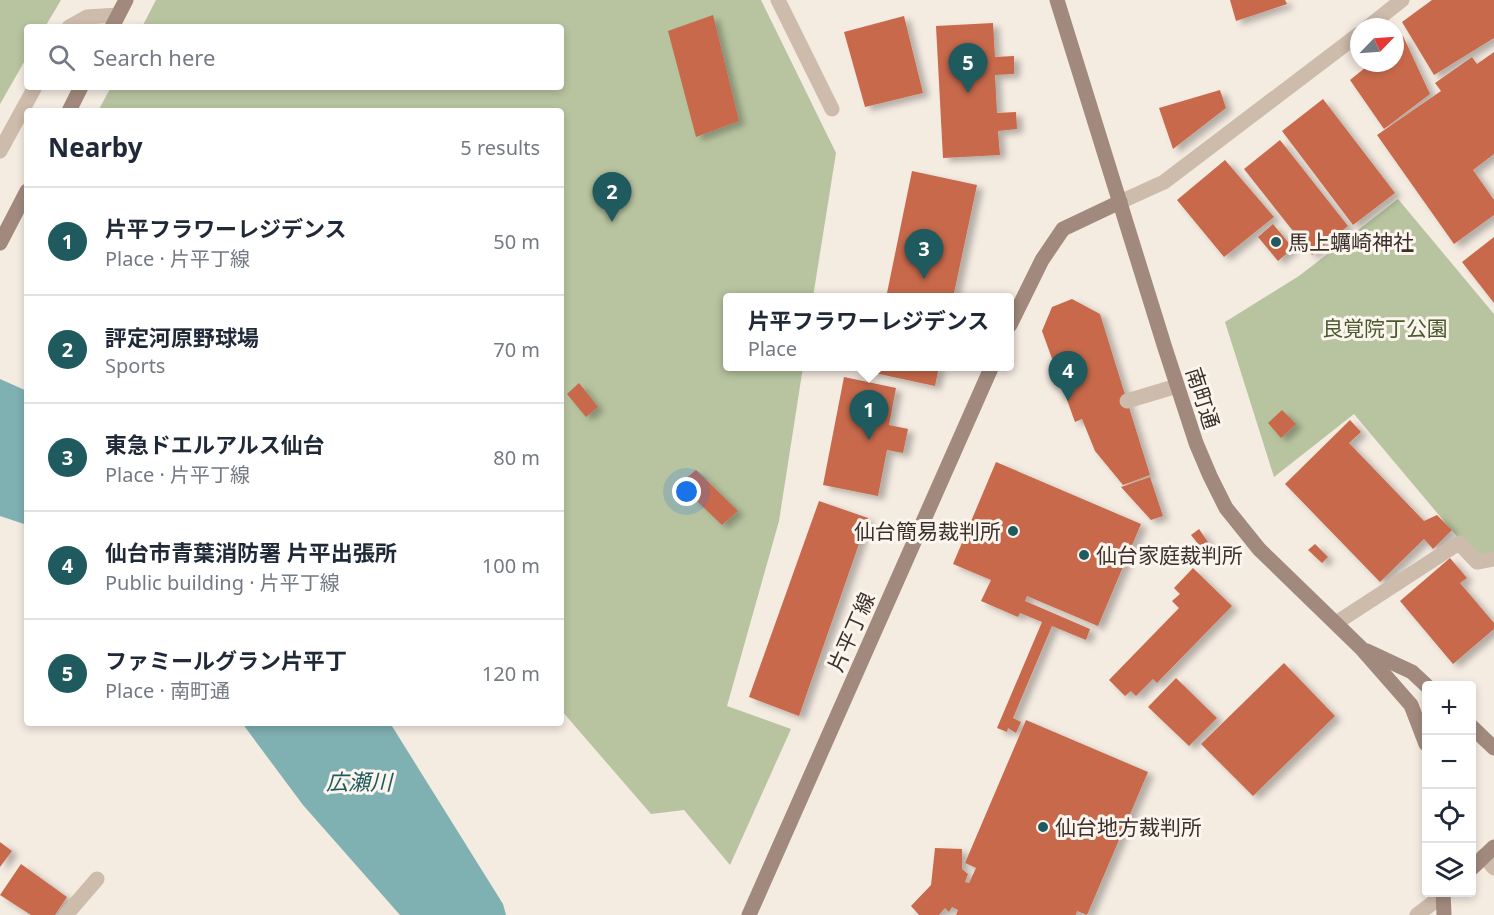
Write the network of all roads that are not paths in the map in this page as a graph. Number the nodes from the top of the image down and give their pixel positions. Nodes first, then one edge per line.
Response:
1 (126, 0) edge
2 (778, 0) edge
3 (1057, 0) edge
4 (1402, 0) edge
5 (1379, 18) edge
6 (115, 21) edge
7 (75, 24) edge
8 (1350, 41) edge
9 (33, 90) edge
10 (80, 90) edge
11 (70, 108) edge
12 (832, 109) dead end
13 (0, 151) edge
14 (24, 197) edge
15 (1120, 202) junction
16 (0, 243) edge
17 (1014, 317) edge
18 (990, 371) edge
19 (1177, 386) junction
20 (1127, 401) dead end
21 (1494, 559) edge
22 (1336, 623) junction
23 (1361, 648) junction
24 (1422, 681) edge
25 (1476, 731) edge
26 (1423, 735) edge
27 (1494, 748) edge
28 (1491, 857) edge
29 (1476, 866) edge
30 (97, 879) dead end
31 (1439, 897) edge
32 (1444, 897) edge
33 (66, 915) edge
34 (749, 915) edge
35 (1417, 915) edge
36 (1444, 915) edge

1 - 6 street
2 - 12 street
3 - 15 street, 南町通
4 - 5 street
6 - 7 street
8 - 15 street
9 - 13 street
10 - 11 street
14 - 16 street
15 - 17 street
15 - 19 street, 南町通
18 - 34 street, 片平丁線
19 - 20 street
19 - 22 street, 南町通
21 - 22 street
22 - 23 street, 南町通
23 - 24 street
23 - 26 street, 南町通
25 - 27 street
28 - 29 street
30 - 33 street
31 - 35 street
32 - 36 street

